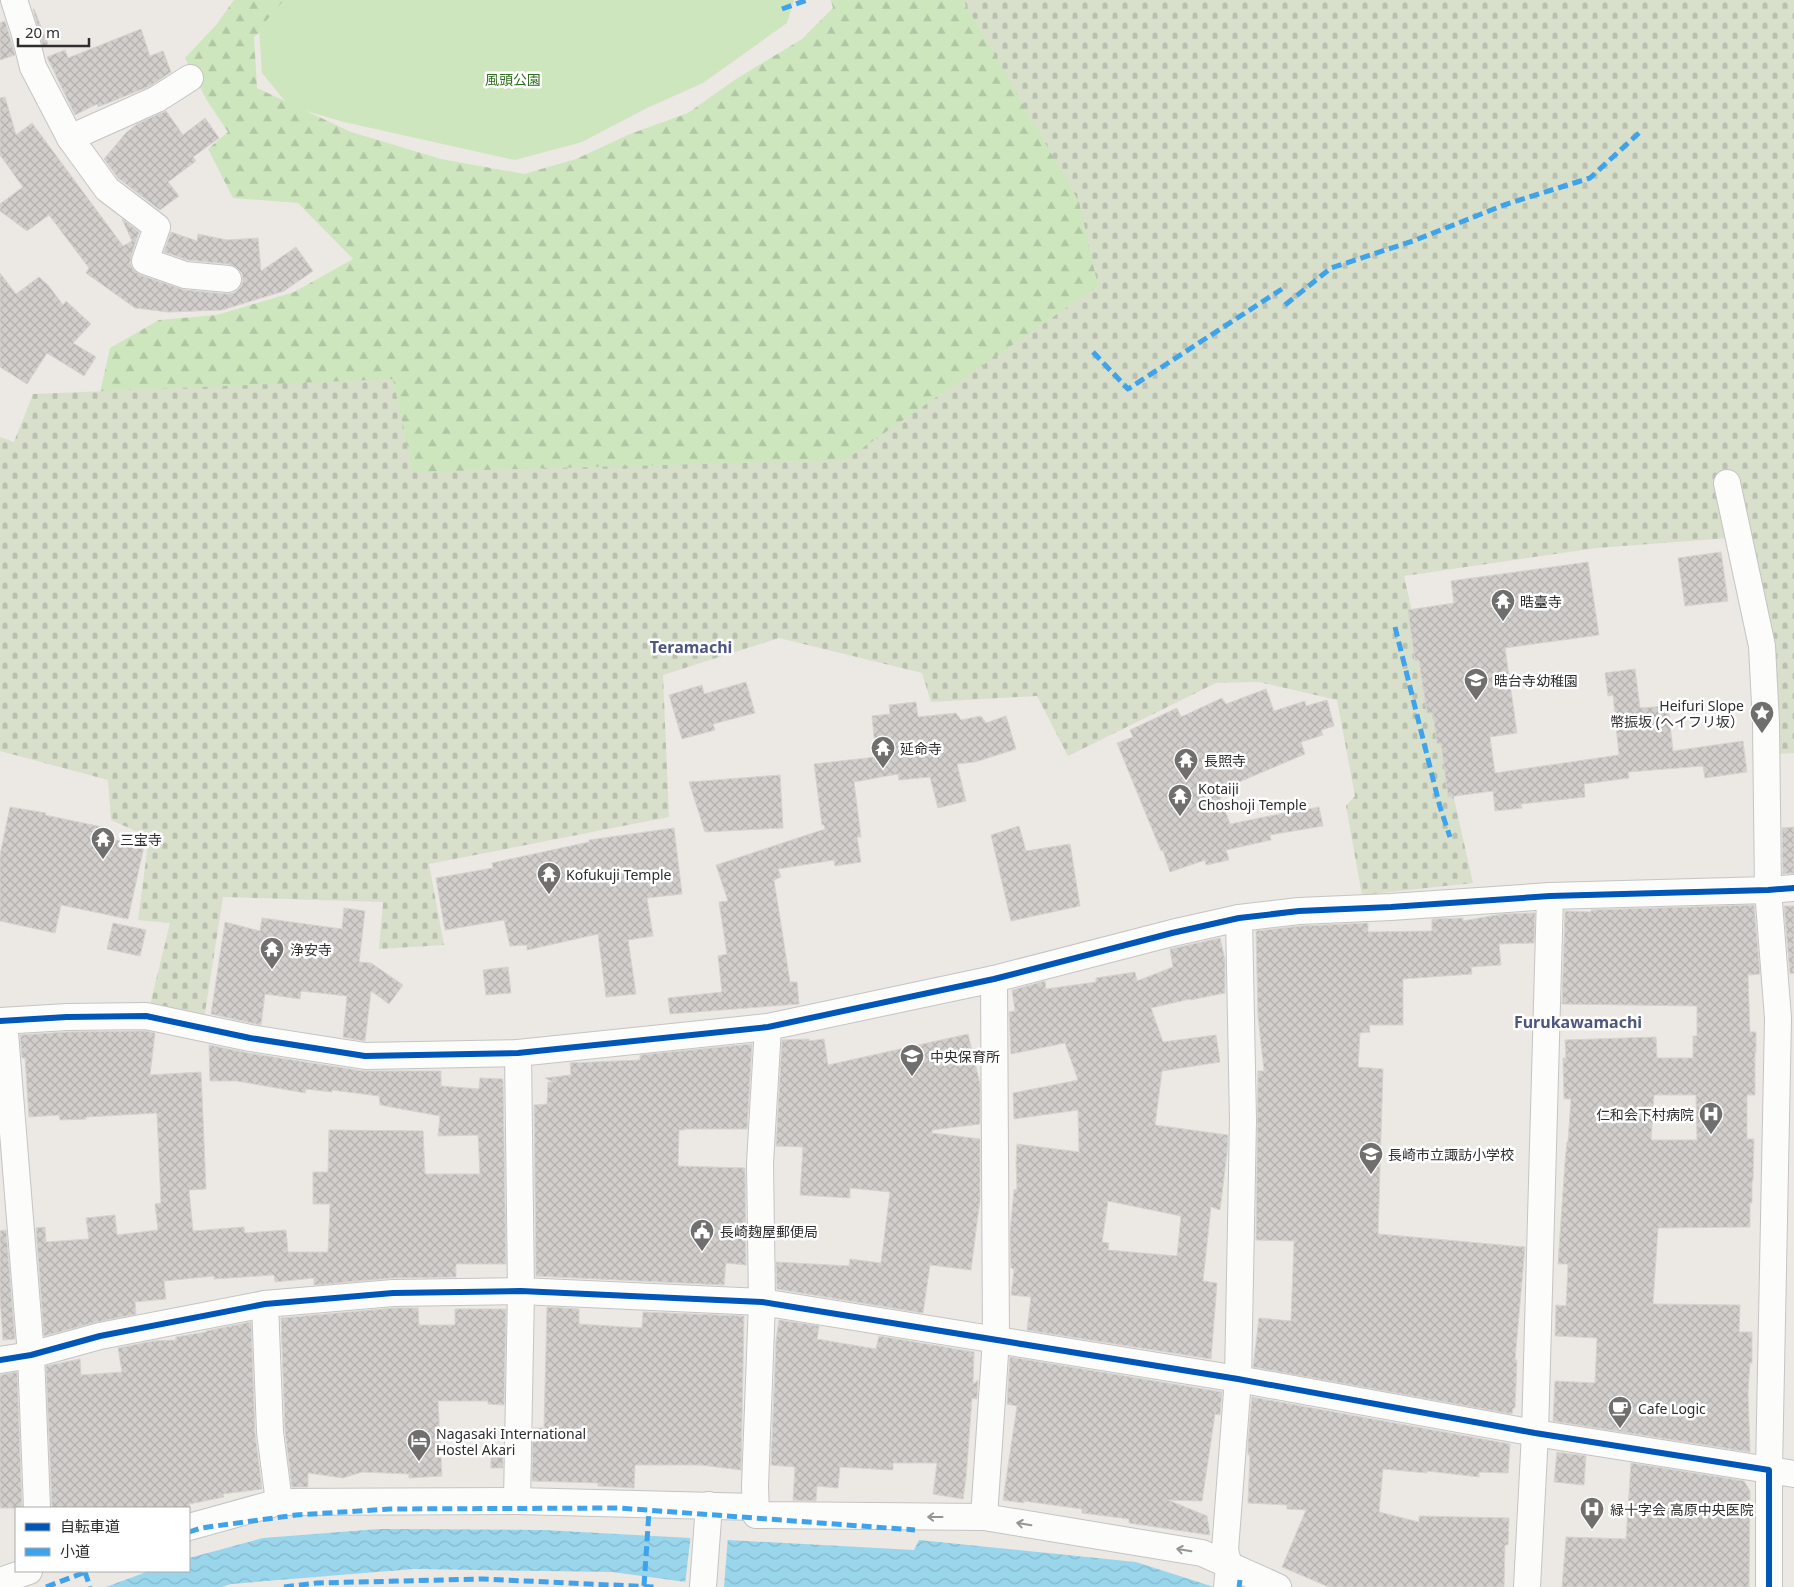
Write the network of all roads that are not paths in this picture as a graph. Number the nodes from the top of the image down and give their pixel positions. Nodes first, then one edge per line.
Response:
1 (14, 0) edge
2 (190, 78) dead end
3 (70, 138) junction
4 (228, 279) dead end
5 (1727, 482) dead end
6 (1794, 888) edge
7 (1768, 890) junction
8 (1550, 896) junction
9 (1239, 918) junction
10 (994, 979) junction
11 (1786, 1018) edge
12 (2, 1021) edge
13 (768, 1027) junction
14 (518, 1053) junction
15 (521, 1290) junction
16 (762, 1302) junction
17 (265, 1304) junction
18 (996, 1339) junction
19 (31, 1355) junction
20 (0, 1360) edge
21 (1238, 1379) junction
22 (1535, 1433) junction
23 (1782, 1472) edge
24 (517, 1501) junction
25 (278, 1502) junction
26 (709, 1504) junction
27 (37, 1507) edge
28 (755, 1507) junction
29 (984, 1517) junction
30 (190, 1527) edge
31 (26, 1572) edge
32 (1228, 1580) edge
33 (0, 1581) edge
34 (703, 1587) edge
35 (1278, 1587) edge
36 (1527, 1587) edge
37 (1769, 1587) edge

1 - 3 street
2 - 3 street
3 - 4 street
5 - 7 street
6 - 7 street
7 - 8 street
7 - 11 street
8 - 9 street
8 - 22 street
9 - 10 street
9 - 21 street
10 - 13 street
10 - 18 street
11 - 23 street
12 - 14 street
12 - 19 street
13 - 14 street
13 - 16 street
14 - 15 street
15 - 16 street
15 - 17 street
15 - 24 street
16 - 18 street
16 - 28 street
17 - 19 street
17 - 25 street
18 - 21 street
18 - 29 street
19 - 20 street
19 - 27 street
21 - 22 street
21 - 32 street
22 - 23 street
22 - 36 street
23 - 37 street
24 - 25 street
24 - 26 street
25 - 30 street
26 - 28 street
26 - 34 street
29 -> 28 street
32 -> 29 street
31 - 33 street
32 - 35 street

